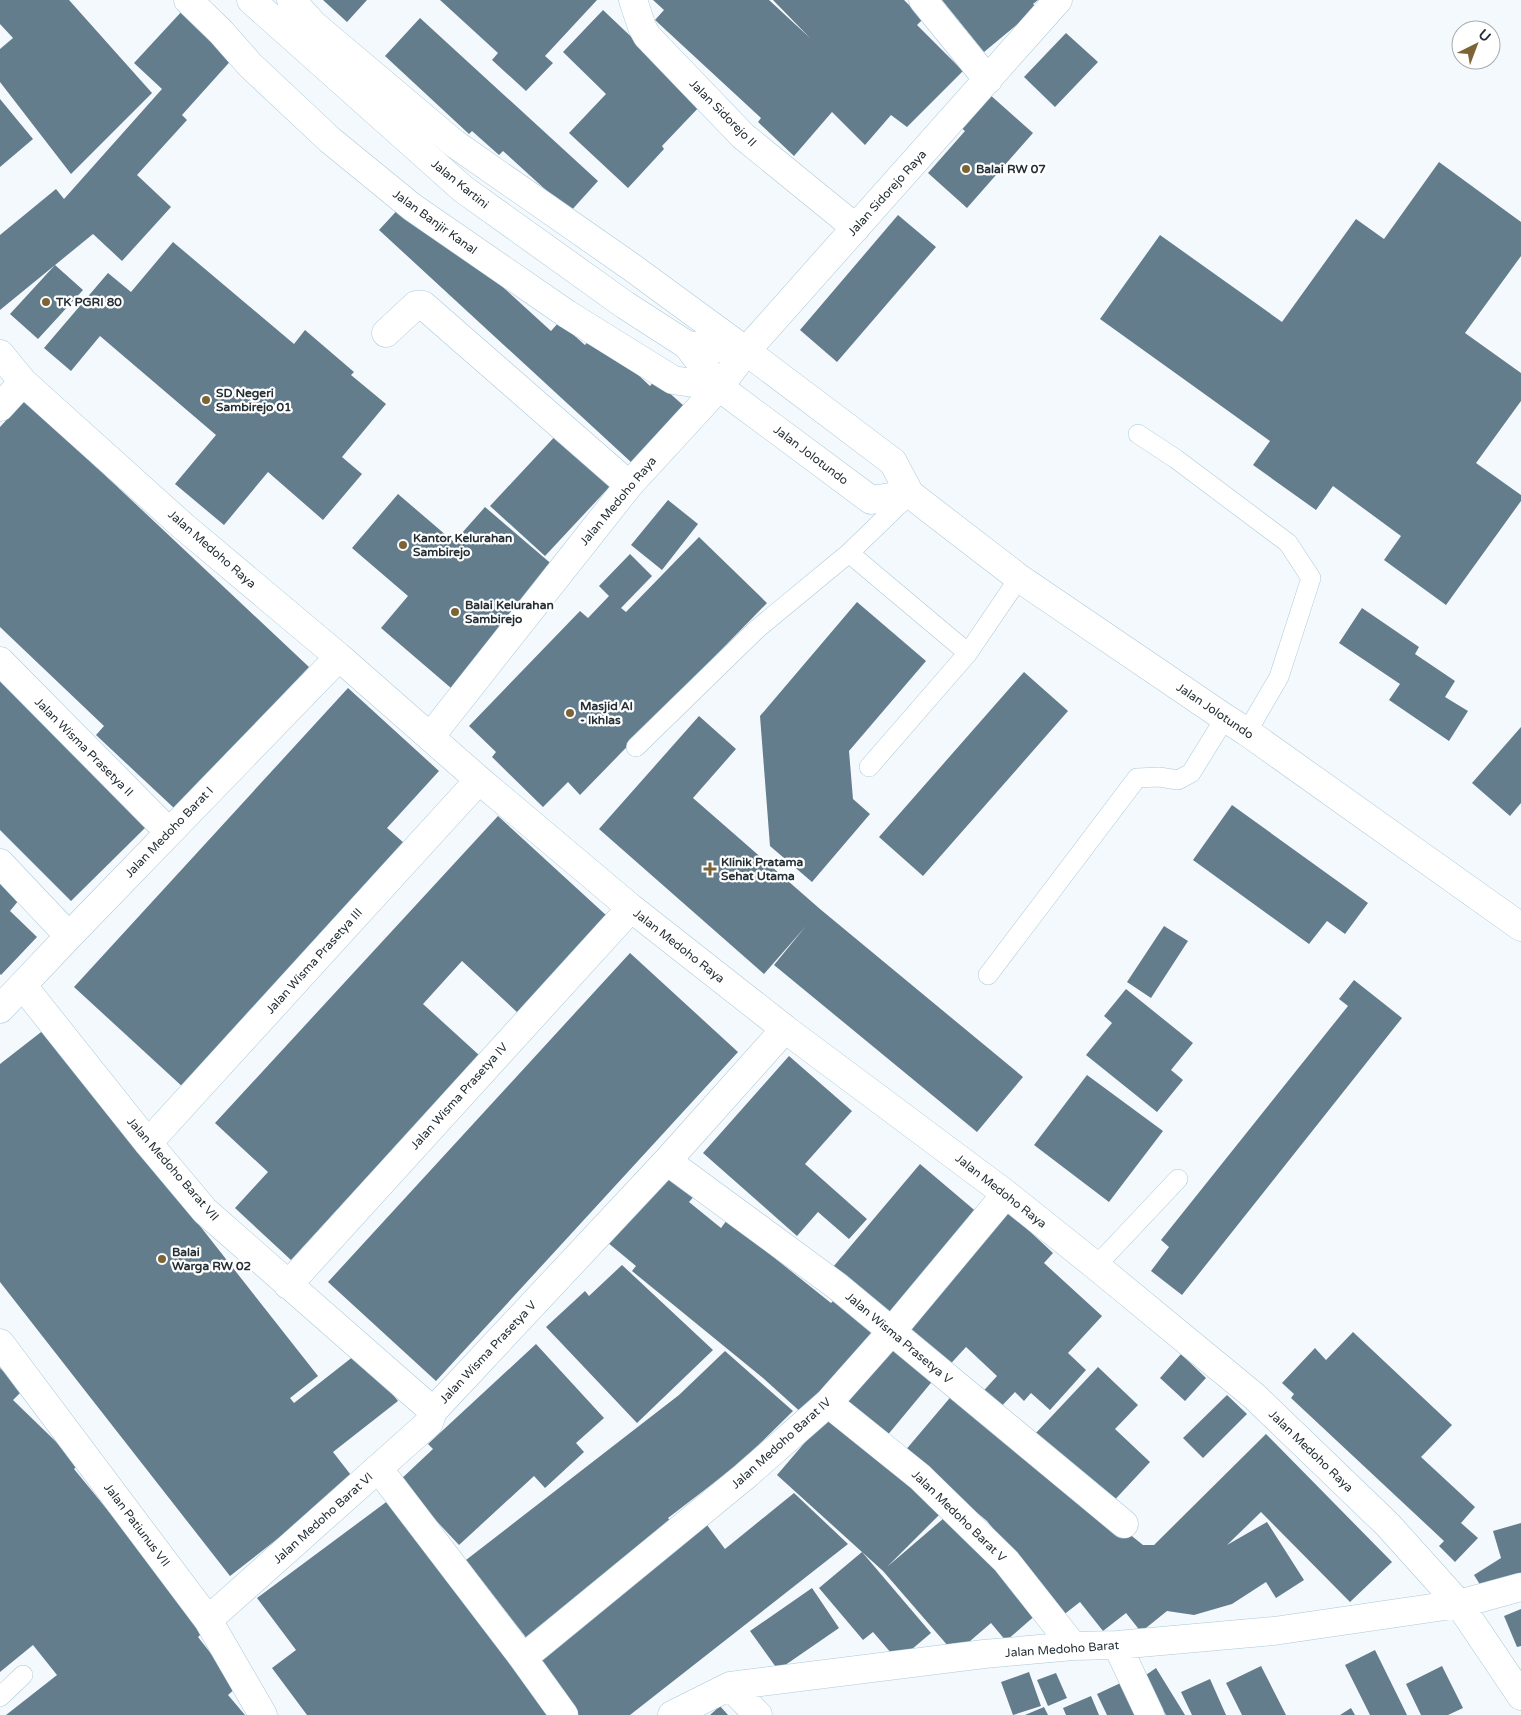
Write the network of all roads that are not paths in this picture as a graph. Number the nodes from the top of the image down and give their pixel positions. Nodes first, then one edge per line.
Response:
1 (188, 0) edge
2 (251, 0) edge
3 (291, 0) edge
4 (633, 0) edge
5 (923, 0) edge
6 (1058, 0) edge
7 (988, 80) junction
8 (856, 228) junction
9 (386, 333) dead end
10 (687, 345) junction
11 (746, 351) junction
12 (0, 354) edge
13 (23, 382) junction
14 (719, 387) junction
15 (0, 407) edge
16 (1138, 434) dead end
17 (629, 485) junction
18 (910, 494) junction
19 (849, 553) junction
20 (1019, 578) junction
21 (968, 653) junction
22 (339, 657) junction
23 (0, 661) edge
24 (1236, 725) junction
25 (430, 738) junction
26 (636, 747) dead end
27 (869, 767) dead end
28 (479, 780) junction
29 (169, 832) junction
30 (0, 863) edge
31 (631, 908) junction
32 (1521, 927) edge
33 (69, 936) junction
34 (988, 975) dead end
35 (23, 986) junction
36 (0, 1009) edge
37 (786, 1029) junction
38 (148, 1143) junction
39 (667, 1161) junction
40 (1178, 1179) dead end
41 (1006, 1194) junction
42 (1096, 1266) junction
43 (288, 1284) junction
44 (891, 1332) junction
45 (0, 1343) edge
46 (828, 1403) junction
47 (433, 1411) junction
48 (378, 1468) junction
49 (1124, 1524) dead end
50 (1521, 1587) edge
51 (1459, 1604) junction
52 (208, 1620) junction
53 (1116, 1645) junction
54 (1073, 1646) junction
55 (523, 1658) junction
56 (23, 1676) dead end
57 (730, 1686) junction
58 (0, 1696) edge
59 (1521, 1696) edge
60 (263, 1715) edge
61 (564, 1715) edge
62 (672, 1715) edge
63 (758, 1715) edge
64 (1150, 1715) edge

1 - 14 street, Jalan Banjir Kanal
2 - 10 street, Jalan Kartini
3 - 11 street
4 - 8 street, Jalan Sidorejo II
5 - 7 street
6 - 7 street, Jalan Sidorejo Raya
7 - 8 street, Jalan Sidorejo Raya
8 - 11 street, Jalan Sidorejo Raya
9 - 17 street
10 - 11 street
10 - 14 street
11 - 14 street, Jalan Sidorejo Raya
11 - 18 street, Jalan Jolotundo
12 - 13 street, Jalan Medoho Raya
13 - 15 street
13 - 22 street, Jalan Medoho Raya
14 - 17 street, Jalan Medoho Raya
14 - 18 street, Jalan Jolotundo
16 - 24 lane
17 - 25 street, Jalan Medoho Raya
18 - 19 lane
18 - 20 street, Jalan Jolotundo
19 - 21 lane
19 - 26 lane
20 - 21 lane
20 - 24 street, Jalan Jolotundo
21 - 27 lane
22 - 25 street, Jalan Medoho Raya
22 - 29 street, Jalan Medoho Barat I
23 - 29 street, Jalan Wisma Prasetya II
24 - 32 street, Jalan Jolotundo
24 - 34 lane
25 - 28 street, Jalan Medoho Raya
28 - 31 street, Jalan Medoho Raya
28 - 38 street, Jalan Wisma Prasetya III
29 - 33 street, Jalan Medoho Barat I
30 - 33 street
31 - 37 street, Jalan Medoho Raya
31 - 43 street, Jalan Wisma Prasetya IV
33 - 35 street, Jalan Medoho Barat I
35 - 36 street, Jalan Medoho Barat I
35 - 38 street, Jalan Medoho Barat VII
37 - 39 street, Jalan Wisma Prasetya V
37 - 41 street, Jalan Medoho Raya
38 - 43 street, Jalan Medoho Barat VII
39 - 44 street, Jalan Wisma Prasetya V
39 - 47 street, Jalan Wisma Prasetya V
40 - 42 lane
41 - 42 street, Jalan Medoho Raya
41 - 44 street, Jalan Medoho Barat IV
42 - 51 street, Jalan Medoho Raya
43 - 47 street, Jalan Medoho Barat VII
44 - 46 street, Jalan Medoho Barat IV
44 - 49 street, Jalan Wisma Prasetya V
45 - 52 street, Jalan Patiunus VII
46 - 54 street, Jalan Medoho Barat V
46 - 55 street, Jalan Medoho Barat IV
47 - 48 street, Jalan Medoho Barat VI
48 - 52 street, Jalan Medoho Barat VI
48 - 55 street
50 - 51 street, Jalan Medoho Barat
51 - 53 street, Jalan Medoho Barat
51 - 59 street, Jalan Medoho Raya
52 - 60 street, Jalan Patiunus VII
53 - 54 street, Jalan Medoho Barat
53 - 64 street
54 - 57 street, Jalan Medoho Barat
55 - 61 street
56 - 58 lane
57 - 62 street, Jalan Medoho Barat
57 - 63 street

